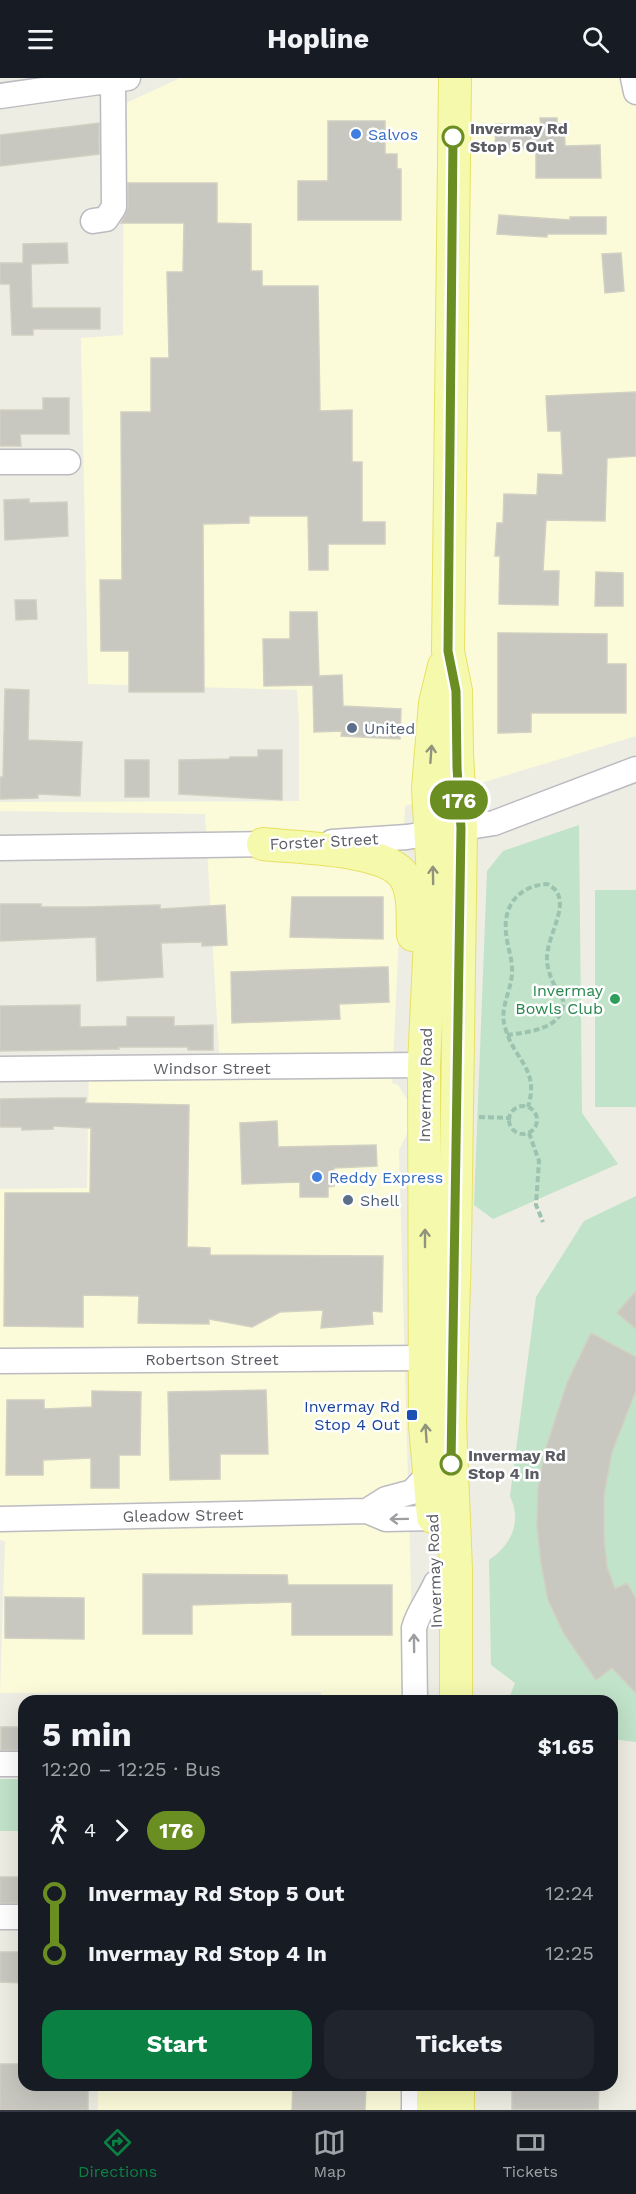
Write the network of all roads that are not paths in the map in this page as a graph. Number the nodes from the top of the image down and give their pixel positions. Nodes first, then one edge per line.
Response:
1 (455, 78) edge
2 (633, 78) edge
3 (120, 79) edge
4 (636, 92) edge
5 (0, 96) edge
6 (93, 221) dead end
7 (0, 462) edge
8 (68, 462) dead end
9 (636, 769) edge
10 (446, 831) junction
11 (263, 844) junction
12 (0, 848) edge
13 (425, 1054) junction
14 (0, 1069) edge
15 (424, 1358) junction
16 (0, 1360) edge
17 (429, 1474) junction
18 (367, 1511) junction
19 (443, 1517) junction
20 (0, 1519) edge
21 (0, 1527) edge
22 (436, 1583) junction
23 (415, 1695) edge
24 (436, 1695) edge
25 (456, 1695) edge
26 (0, 1764) edge
27 (18, 1764) edge
28 (0, 1917) edge
29 (18, 1917) edge
30 (414, 2091) edge
31 (433, 2091) edge
32 (458, 2091) edge
33 (414, 2110) edge
34 (433, 2110) edge
35 (458, 2110) edge

1 - 10 main road, Invermay Road
2 - 4 street
3 - 5 street
3 - 6 street
7 - 8 street
9 - 10 street, Forster Street
10 - 11 street, Forster Street
13 -> 10 main road, Invermay Road
10 - 19 main road, Invermay Road
11 - 12 street, Forster Street
11 - 13 main road
13 - 14 street, Windsor Street
15 -> 13 main road, Invermay Road
15 - 16 street, Robertson Street
17 -> 15 main road, Invermay Road
17 - 18 street, Gleadow Street
17 - 19 main road, Invermay Road
19 -> 18 street, Gleadow Street
18 - 20 street, Gleadow Street
19 - 22 main road, Invermay Road
19 - 25 main road, Invermay Road
20 - 21 street
23 -> 22 street
22 - 24 main road, Invermay Road
26 - 27 street
28 - 29 street
30 - 33 street
31 - 34 main road
32 - 35 main road

